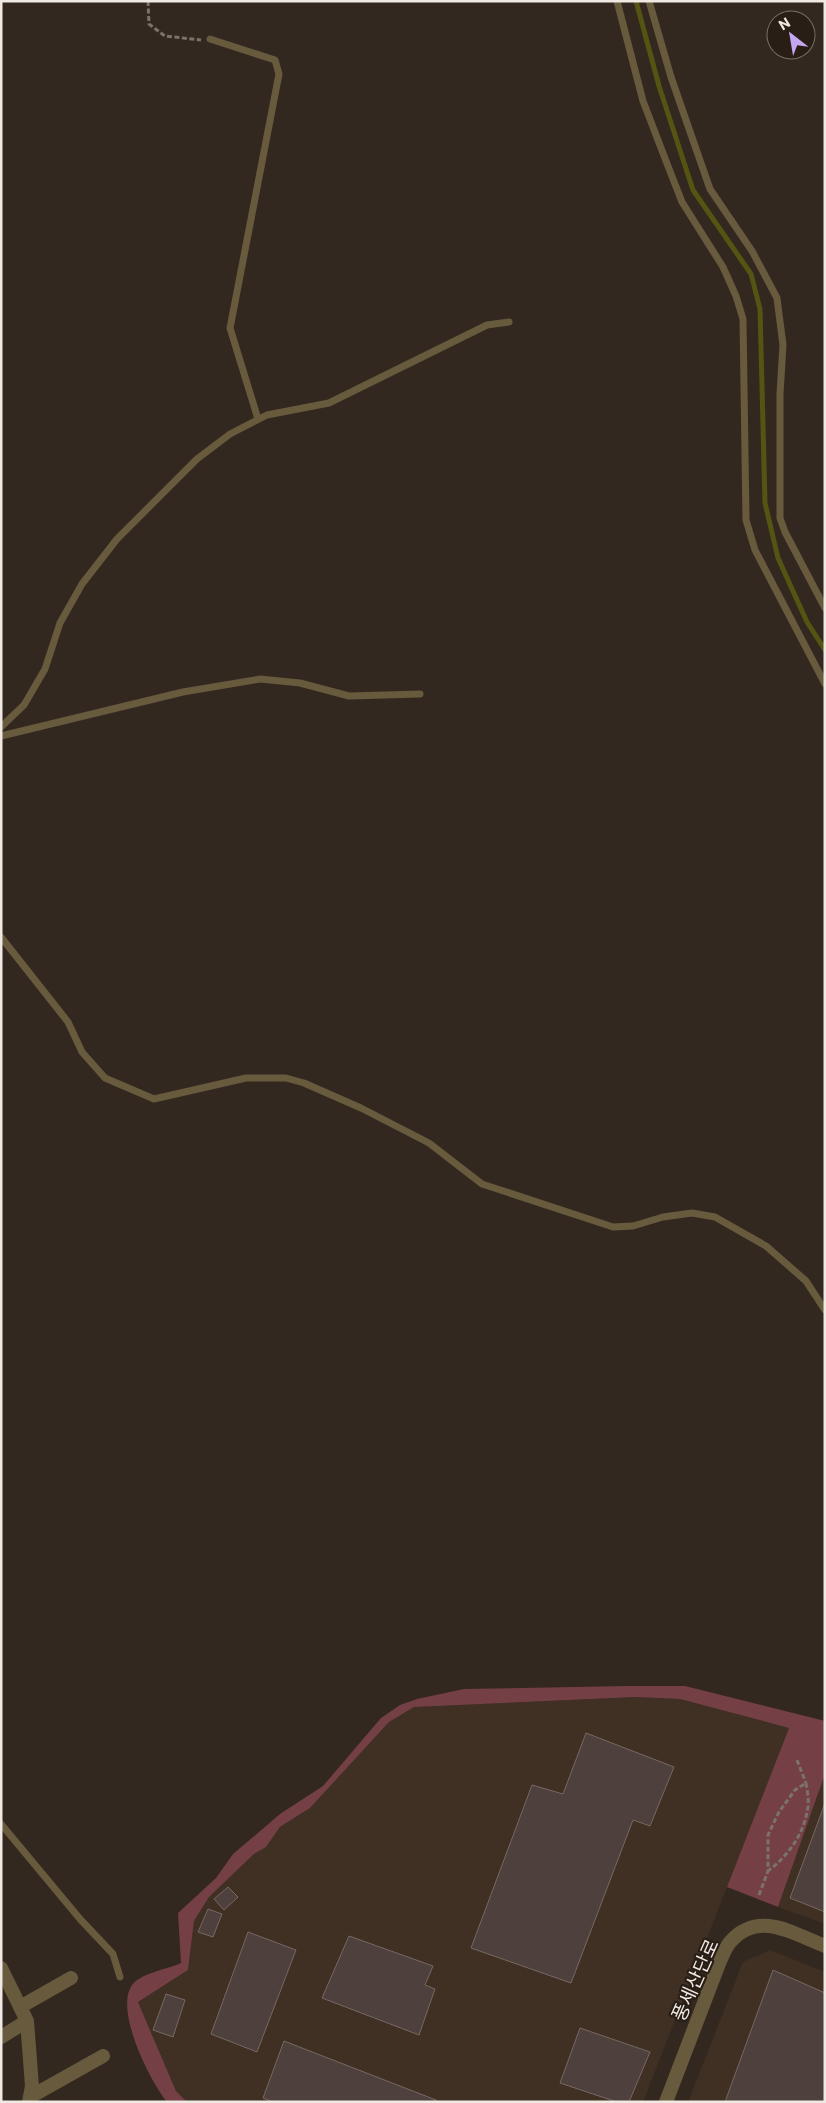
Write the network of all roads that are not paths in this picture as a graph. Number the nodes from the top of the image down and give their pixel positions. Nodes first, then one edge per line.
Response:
1 (617, 1) edge
2 (649, 1) edge
3 (210, 39) road end
4 (509, 322) dead end
5 (258, 419) junction
6 (825, 608) edge
7 (825, 684) edge
8 (420, 694) dead end
9 (1, 727) edge
10 (1, 736) edge
11 (1, 937) edge
12 (825, 1310) edge
13 (1, 1824) edge
14 (825, 1946) edge
15 (1, 1968) edge
16 (120, 1977) dead end
17 (71, 1978) dead end
18 (20, 2007) junction
19 (27, 2021) junction
20 (1, 2037) edge
21 (103, 2056) dead end
22 (29, 2099) edge
23 (666, 2102) edge

1 - 7 lane
2 - 6 lane
3 - 5 lane
4 - 5 lane
5 - 9 lane
8 - 10 lane
11 - 12 lane
13 - 16 lane
14 - 23 street, 풍세산단로
15 - 18 street
17 - 18 street
18 - 19 street
19 - 20 street
19 - 22 street
21 - 22 street

